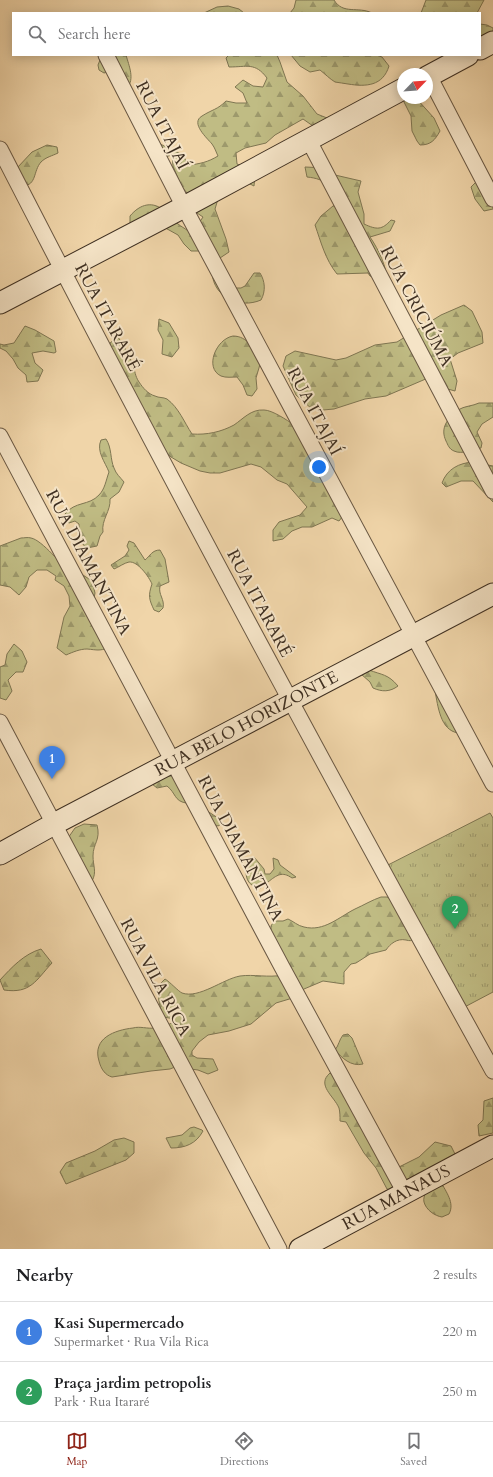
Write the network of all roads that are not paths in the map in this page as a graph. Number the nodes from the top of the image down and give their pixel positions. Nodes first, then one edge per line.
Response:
1 (493, 42) edge
2 (481, 48) edge
3 (107, 56) edge
4 (466, 56) edge
5 (433, 73) edge
6 (433, 85) edge
7 (397, 92) edge
8 (308, 139) junction
9 (0, 149) edge
10 (493, 199) edge
11 (184, 207) junction
12 (63, 271) junction
13 (0, 303) edge
14 (0, 436) edge
15 (493, 491) edge
16 (493, 594) edge
17 (414, 635) junction
18 (290, 701) junction
19 (0, 722) edge
20 (173, 761) junction
21 (493, 784) edge
22 (54, 824) junction
23 (0, 854) edge
24 (493, 1071) edge
25 (493, 1146) edge
26 (405, 1193) junction
27 (279, 1249) edge
28 (300, 1249) edge

1 - 2 street
3 - 11 street, RUA ITAJAÍ
4 - 5 street
6 - 10 street
7 - 8 street
8 - 11 street
8 - 15 street, RUA CRICIÚMA
9 - 12 street, RUA ITARARÉ
11 - 12 street
11 - 17 street, RUA ITAJAÍ
12 - 13 street
12 - 18 street, RUA ITARARÉ
14 - 20 street, RUA DIAMANTINA
16 - 17 street, RUA BELO HORIZONTE
17 - 18 street, RUA BELO HORIZONTE
17 - 21 street, RUA ITAJAÍ
18 - 20 street, RUA BELO HORIZONTE
18 - 24 street, RUA ITARARÉ
19 - 22 street, RUA VILA RICA
20 - 22 street, RUA BELO HORIZONTE
20 - 26 street, RUA DIAMANTINA
22 - 23 street, RUA BELO HORIZONTE
22 - 27 street, RUA VILA RICA
25 - 26 street, RUA MANAUS
26 - 28 street, RUA MANAUS

